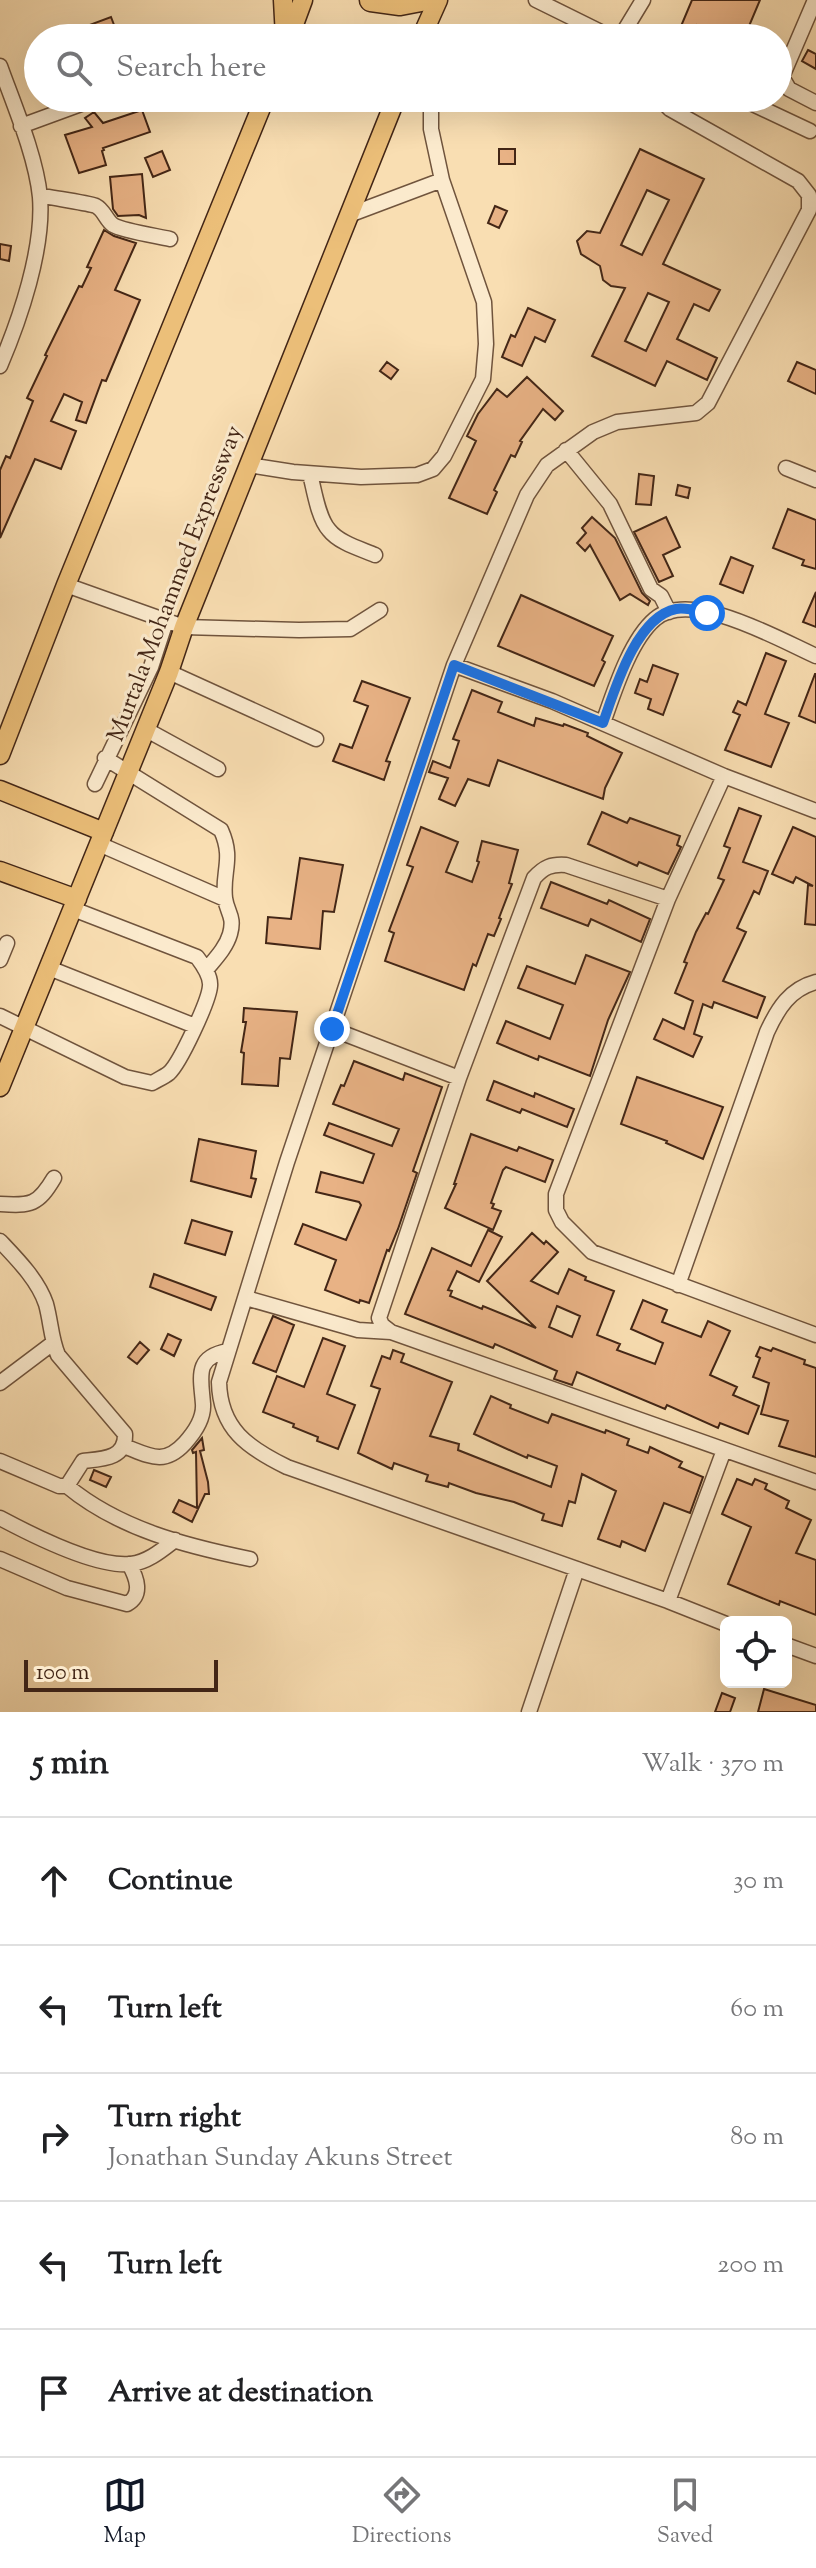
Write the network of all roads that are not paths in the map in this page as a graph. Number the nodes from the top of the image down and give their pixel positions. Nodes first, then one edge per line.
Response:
1 (283, 0) edge
2 (303, 0) edge
3 (371, 0) edge
4 (421, 0) edge
5 (438, 0) edge
6 (536, 0) edge
7 (643, 0) edge
8 (815, 0) edge
9 (286, 24) edge
10 (293, 24) edge
11 (427, 24) edge
12 (585, 24) edge
13 (628, 24) edge
14 (792, 54) edge
15 (0, 66) edge
16 (792, 91) edge
17 (816, 103) edge
18 (59, 112) edge
19 (259, 112) edge
20 (390, 112) edge
21 (431, 112) edge
22 (675, 112) edge
23 (770, 112) edge
24 (21, 126) junction
25 (810, 131) dead end
26 (442, 180) junction
27 (40, 196) junction
28 (349, 215) junction
29 (170, 239) dead end
30 (0, 366) edge
31 (566, 450) junction
32 (249, 465) junction
33 (786, 468) dead end
34 (310, 474) junction
35 (816, 480) edge
36 (375, 555) dead end
37 (66, 585) junction
38 (380, 610) dead end
39 (669, 612) junction
40 (166, 621) junction
41 (184, 627) junction
42 (816, 656) edge
43 (454, 665) junction
44 (169, 672) junction
45 (603, 723) junction
46 (145, 729) junction
47 (316, 739) dead end
48 (0, 755) edge
49 (105, 758) junction
50 (218, 769) dead end
51 (128, 772) junction
52 (724, 776) junction
53 (95, 784) dead end
54 (0, 790) edge
55 (816, 811) edge
56 (102, 838) junction
57 (0, 871) edge
58 (225, 899) junction
59 (668, 899) junction
60 (75, 904) junction
61 (7, 943) dead end
62 (0, 960) edge
63 (49, 968) junction
64 (206, 970) junction
65 (816, 982) edge
66 (0, 1016) edge
67 (195, 1026) junction
68 (25, 1029) junction
69 (332, 1029) junction
70 (459, 1078) junction
71 (0, 1087) edge
72 (54, 1178) dead end
73 (0, 1204) edge
74 (0, 1241) edge
75 (678, 1285) junction
76 (246, 1298) junction
77 (391, 1332) junction
78 (816, 1335) edge
79 (53, 1343) junction
80 (228, 1351) junction
81 (0, 1383) edge
82 (124, 1446) junction
83 (724, 1450) junction
84 (0, 1461) edge
85 (816, 1482) edge
86 (67, 1486) junction
87 (0, 1518) edge
88 (175, 1540) junction
89 (0, 1559) edge
90 (250, 1559) dead end
91 (129, 1564) junction
92 (577, 1569) junction
93 (668, 1601) junction
94 (720, 1622) edge
95 (792, 1647) edge
96 (816, 1656) edge
97 (529, 1712) edge

1 - 9 main road
2 - 10 main road
3 - 4 highway
5 - 11 main road
6 - 12 street
7 - 13 street
8 - 14 street
15 - 24 street
16 - 17 street
18 - 24 street
19 - 37 main road
20 - 28 main road, Murtala Mohammed Expressway
21 - 26 street
22 - 31 street
23 - 25 street
24 - 27 street
26 - 28 street
26 - 34 street
27 - 29 street
27 - 30 street
28 - 32 main road, Murtala Mohammed Expressway
31 - 39 street
31 - 43 street
32 - 34 street
32 - 41 main road, Murtala Mohammed Expressway
33 - 35 street
34 - 36 street
37 - 40 street
37 - 48 main road
38 - 41 street
39 - 42 street
39 - 45 street
40 - 41 street
40 - 49 street
41 - 44 main road, Murtala Mohammed Expressway
43 - 45 street
43 - 69 street
44 - 46 main road, Murtala Mohammed Expressway
44 - 47 street
45 - 52 street
46 - 50 street
46 - 51 main road, Murtala Mohammed Expressway
49 - 51 street
49 - 53 street
51 - 56 main road, Murtala Mohammed Expressway
51 - 58 street
52 - 55 street
52 - 59 street
54 - 56 main road
56 - 58 street
56 - 60 main road, Murtala Mohammed Expressway
57 - 60 main road
58 - 64 street
59 - 70 street
59 - 75 street
60 - 63 main road, Murtala Mohammed Expressway
60 - 64 street
61 - 62 street
63 - 67 street
63 - 68 main road, Murtala Mohammed Expressway
64 - 67 street
65 - 75 street
66 - 68 street
67 - 68 street
68 - 71 main road, Murtala Mohammed Expressway
69 - 70 street
69 - 76 street
70 - 77 street
72 - 73 street
74 - 79 street
75 - 78 street
76 - 77 street
76 - 80 street
77 - 83 street
79 - 81 street
79 - 82 street
80 - 82 street
80 - 92 street
82 - 86 street
83 - 85 street
83 - 93 street
84 - 86 street
86 - 88 street
87 - 91 street
88 - 90 street
88 - 91 street
89 - 91 street
92 - 93 street
92 - 97 street
93 - 94 street
95 - 96 street

